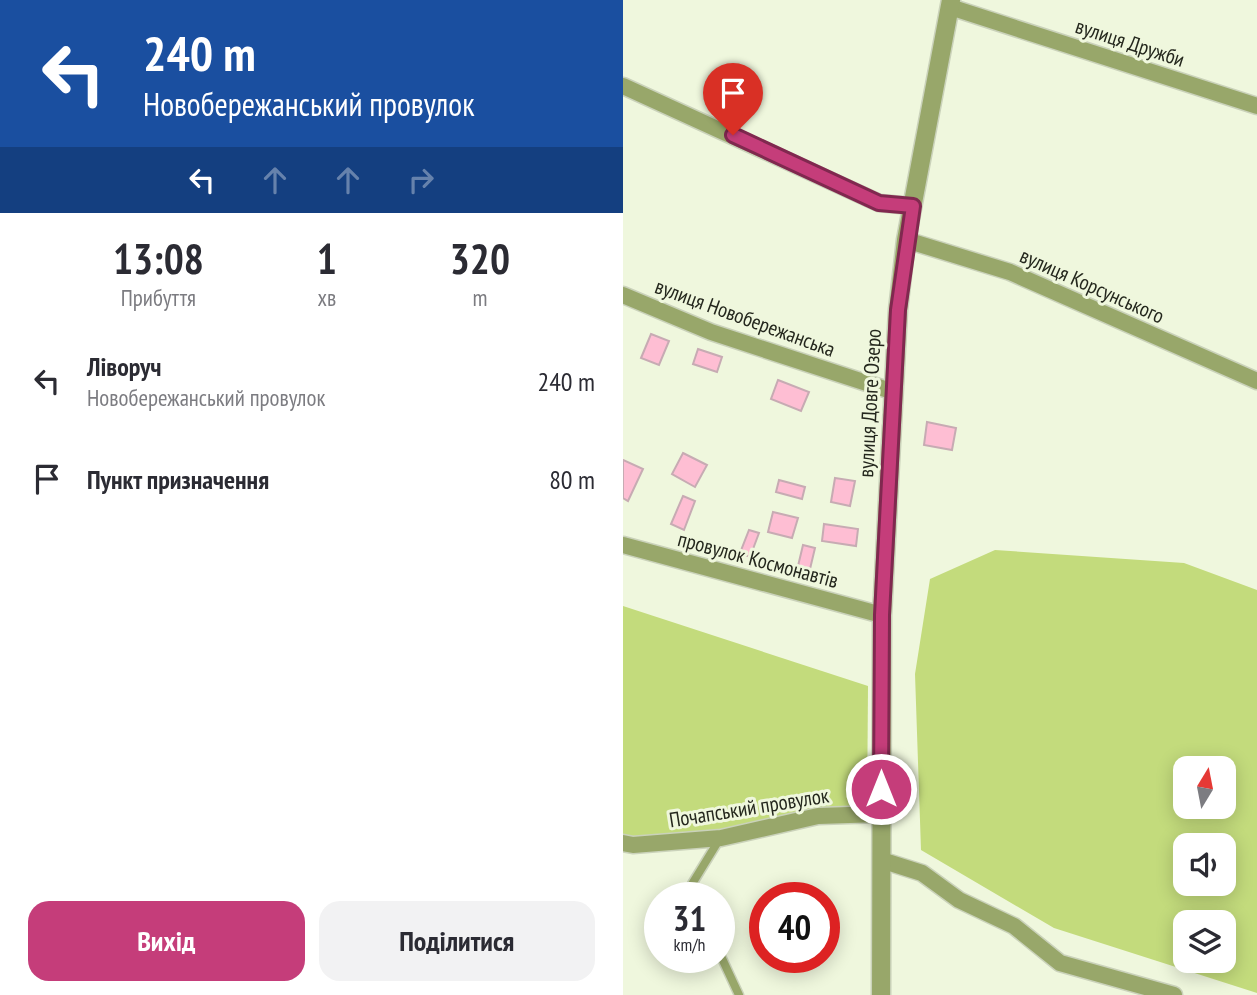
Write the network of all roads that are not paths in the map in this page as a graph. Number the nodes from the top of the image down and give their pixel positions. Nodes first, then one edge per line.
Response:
1 (950, 3) edge
2 (623, 86) edge
3 (1257, 106) edge
4 (913, 206) junction
5 (906, 240) junction
6 (623, 295) edge
7 (1257, 382) edge
8 (894, 392) junction
9 (623, 545) edge
10 (882, 615) junction
11 (881, 814) junction
12 (721, 838) junction
13 (623, 843) edge
14 (881, 860) junction
15 (693, 882) edge
16 (729, 973) edge
17 (739, 995) edge
18 (881, 995) edge
19 (1174, 995) edge

1 - 3 street, вулиця Дружби
1 - 4 street, вулиця Довге Озеро
2 - 4 street
4 - 5 street, вулиця Довге Озеро
5 - 7 street, вулиця Корсунського
5 - 8 street, вулиця Довге Озеро
6 - 8 street, вулиця Новобережанська
8 - 10 street, вулиця Довге Озеро
9 - 10 street, провулок Космонавтів
10 - 11 street, вулиця Довге Озеро
11 - 12 street, Почапський провулок
11 - 14 street, вулиця Довге Озеро
12 - 13 street, Почапський провулок
12 - 15 lane
14 - 18 street, вулиця Довге Озеро
14 - 19 street
16 - 17 lane

